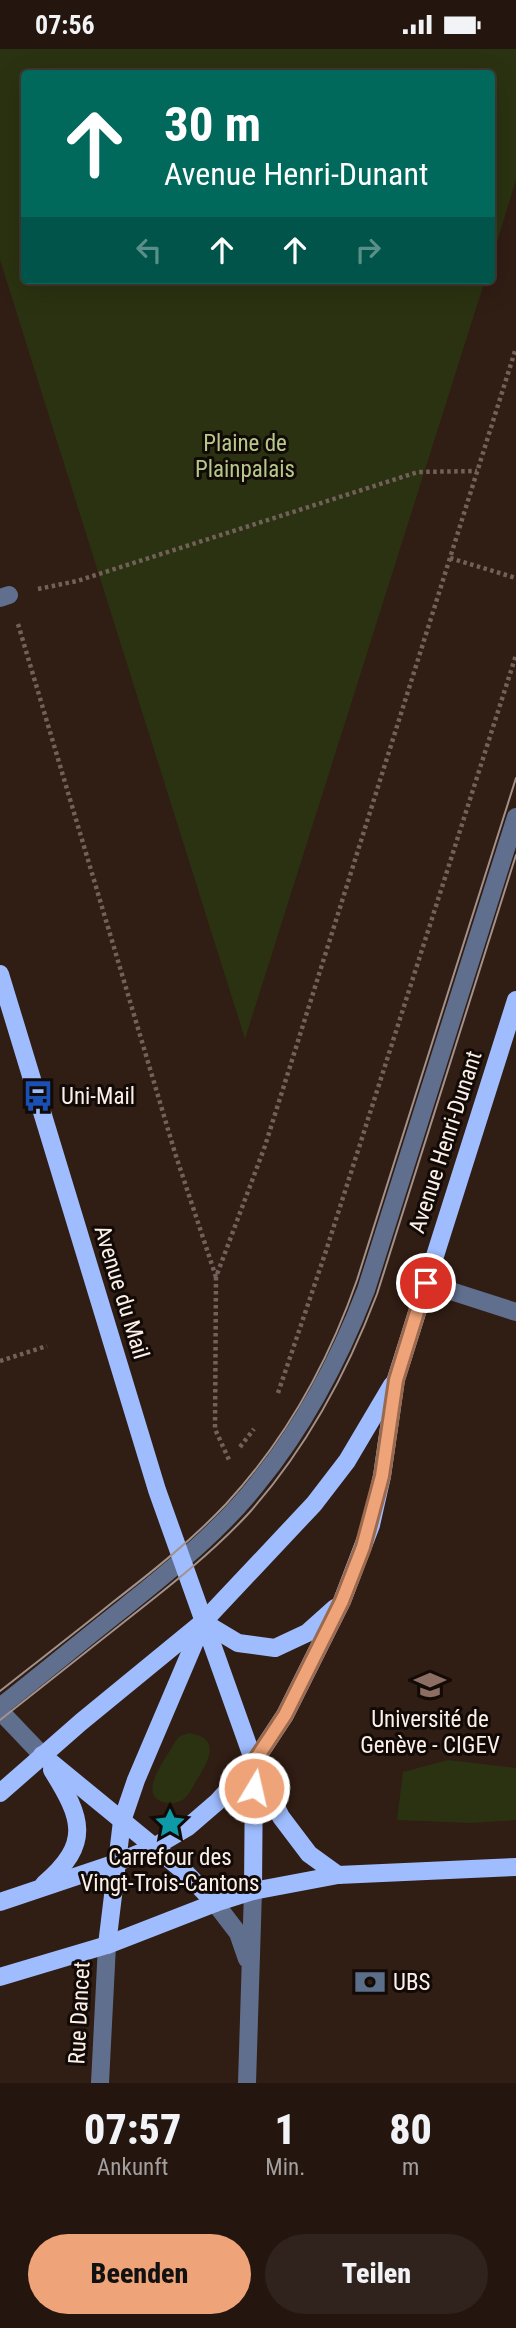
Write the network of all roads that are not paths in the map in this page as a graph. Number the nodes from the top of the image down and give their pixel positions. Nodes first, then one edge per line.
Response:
1 (516, 817) edge
2 (0, 974) edge
3 (516, 1000) edge
4 (426, 1283) junction
5 (516, 1312) edge
6 (396, 1380) junction
7 (181, 1562) junction
8 (342, 1601) junction
9 (203, 1622) junction
10 (0, 1709) edge
11 (42, 1755) junction
12 (254, 1762) junction
13 (0, 1793) edge
14 (122, 1821) junction
15 (154, 1847) junction
16 (116, 1863) junction
17 (516, 1867) edge
18 (338, 1875) junction
19 (36, 1891) junction
20 (253, 1892) junction
21 (0, 1902) edge
22 (215, 1903) junction
23 (107, 1945) junction
24 (251, 1969) junction
25 (0, 1977) edge
26 (100, 2083) edge
27 (247, 2083) edge

1 - 7 street
2 - 7 main road, Avenue du Mail
3 - 4 main road, Avenue Henri-Dunant
4 - 5 street
4 - 6 main road, Avenue Henri-Dunant
6 - 8 main road, Avenue Henri-Dunant
6 - 9 main road, Avenue Henri-Dunant
7 - 9 main road, Avenue du Mail
7 - 10 street
8 - 9 main road
8 - 12 main road
9 - 11 main road
9 - 12 main road, Avenue du Mail
9 - 14 main road
10 - 11 street
11 - 13 main road
11 - 14 main road
11 - 19 main road
12 - 15 main road
12 - 18 main road
12 - 20 main road
14 - 15 main road
14 - 16 main road
15 - 16 main road
15 - 22 main road
16 - 19 main road
16 - 23 main road
17 - 18 main road
18 - 20 main road
19 - 21 main road
20 - 22 main road
20 - 24 street
22 - 23 main road
22 - 24 street
23 - 25 main road
23 - 26 street, Rue Dancet
24 - 27 street

